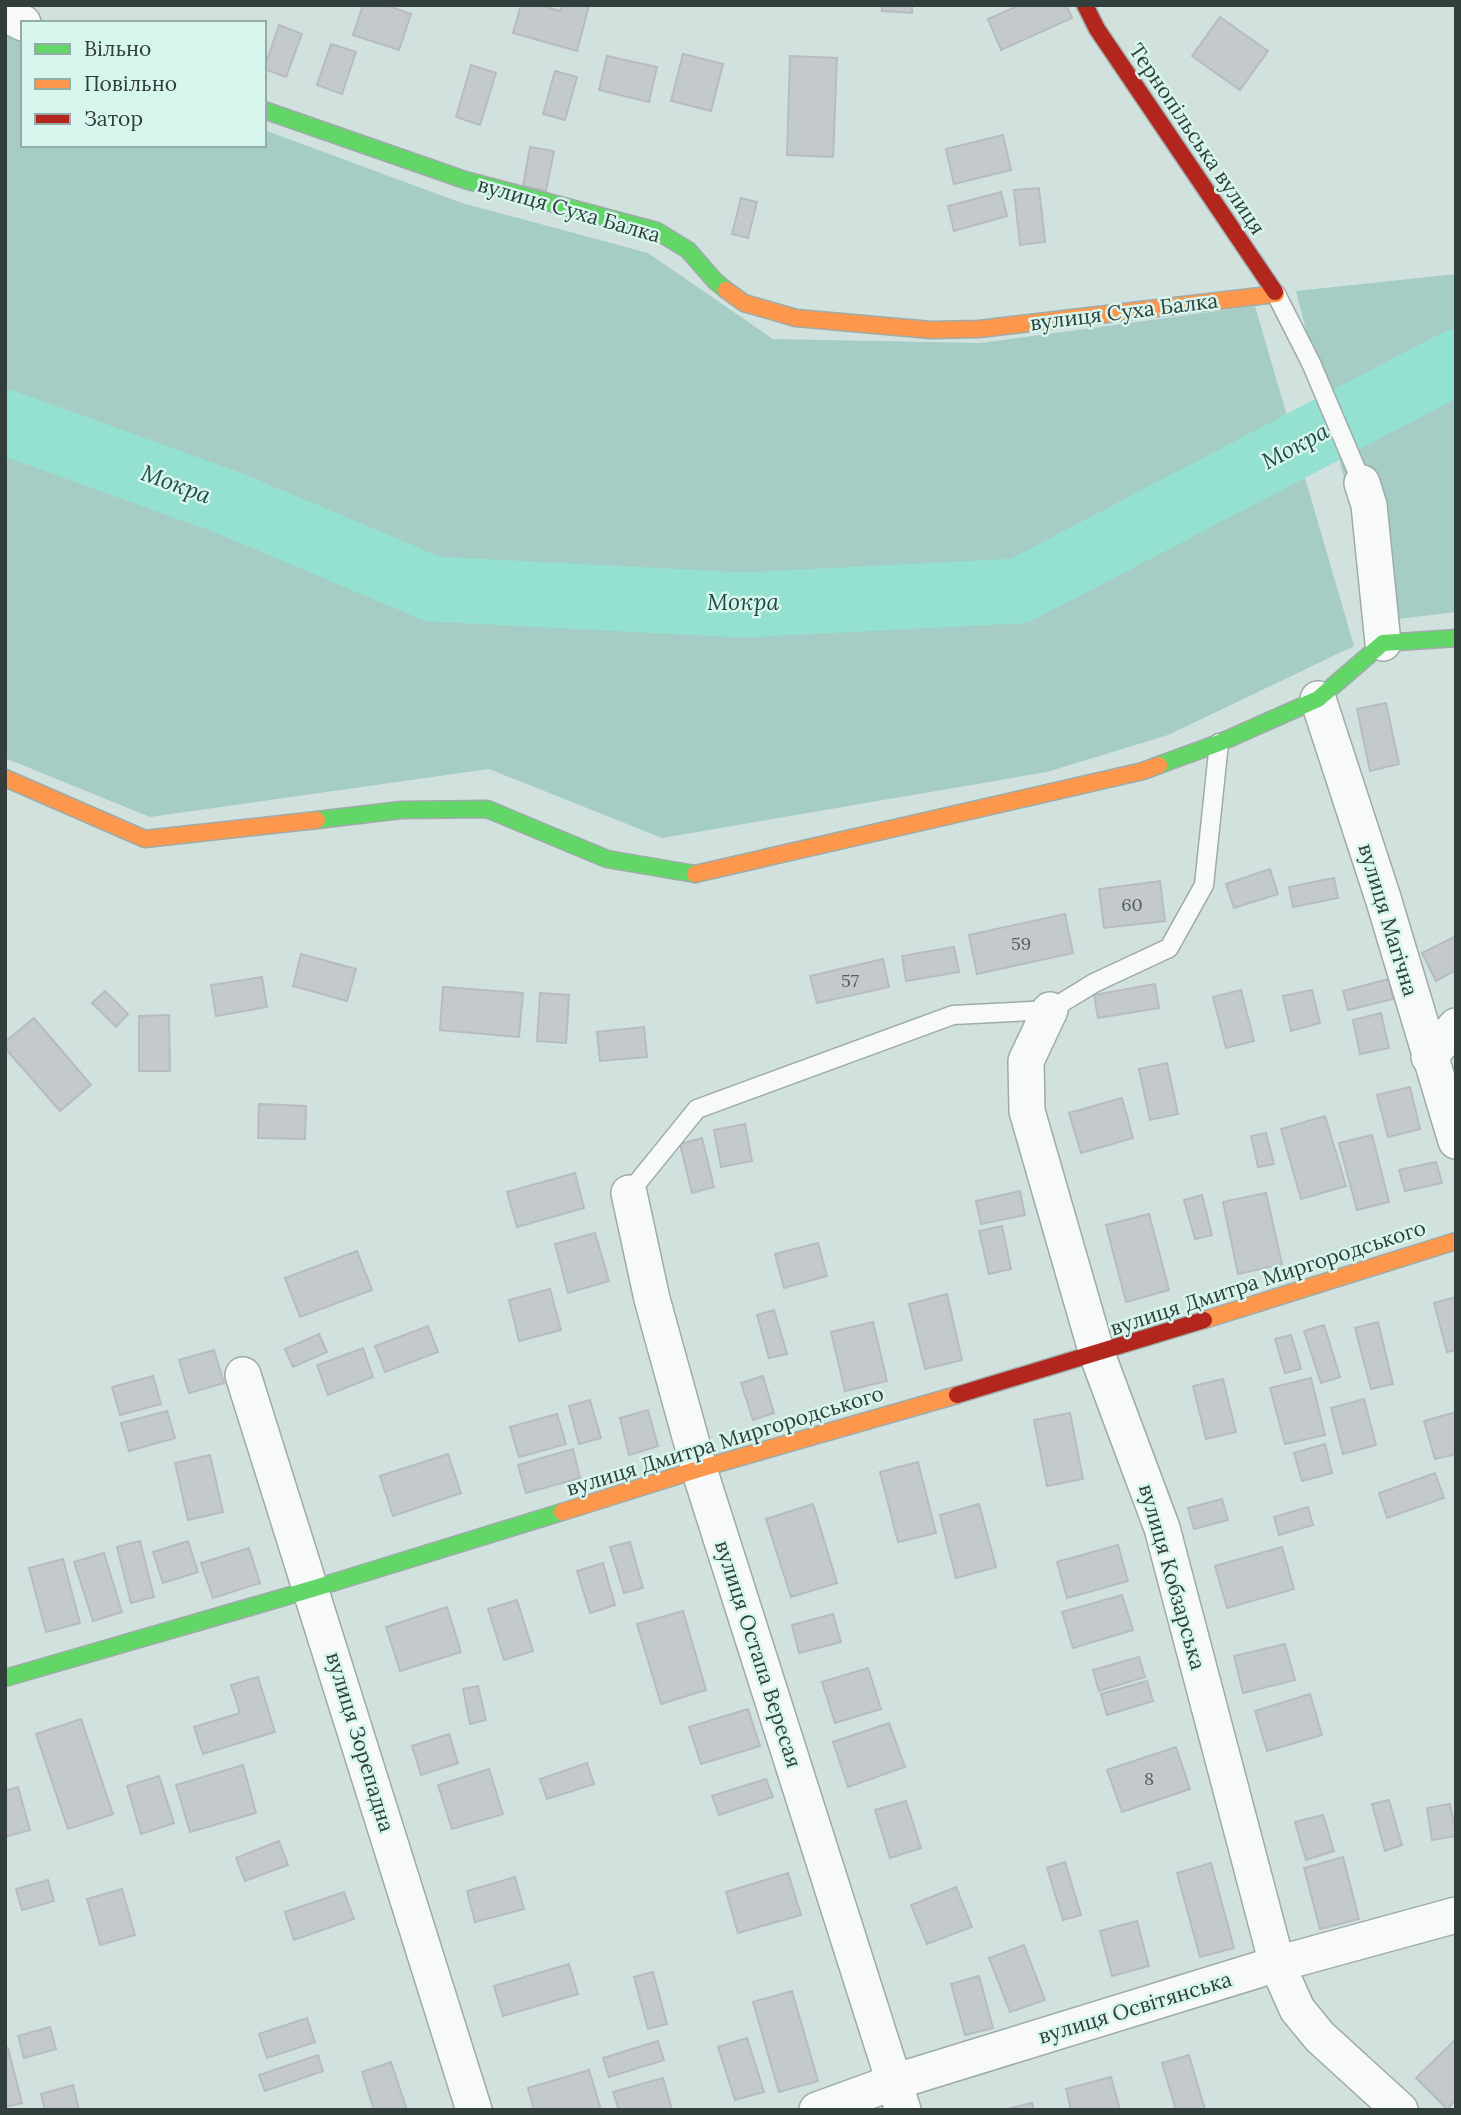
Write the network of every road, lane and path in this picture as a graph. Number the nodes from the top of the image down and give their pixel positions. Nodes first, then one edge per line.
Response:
1 (1085, 5) edge
2 (5, 14) edge
3 (21, 22) edge
4 (266, 111) edge
5 (1276, 294) junction
6 (1362, 483) joint
7 (1456, 638) edge
8 (1383, 643) junction
9 (1318, 699) junction
10 (1219, 743) junction
11 (5, 778) edge
12 (1050, 1010) junction
13 (1456, 1026) edge
14 (1429, 1057) junction
15 (1456, 1141) edge
16 (629, 1193) joint
17 (1456, 1241) edge
18 (1097, 1354) junction
19 (243, 1375) dead end
20 (699, 1469) junction
21 (312, 1589) junction
22 (5, 1678) edge
23 (1456, 1915) edge
24 (1277, 1964) junction
25 (899, 2096) edge
26 (474, 2110) edge
27 (817, 2110) edge
28 (1400, 2110) edge

1 - 5 street, Тернопільська вулиця
2 - 3 street
4 - 5 street, вулиця Суха Балка
5 - 6 lane
6 - 8 street
7 - 8 street
8 - 9 street
9 - 10 street
9 - 14 street, вулиця Магічна
10 - 11 street
10 - 12 lane
12 - 16 lane
12 - 18 street, вулиця Кобзарська
13 - 14 street
14 - 15 street, вулиця Магічна
16 - 20 street, вулиця Остапа Вересая
17 - 18 street, вулиця Дмитра Миргородського
18 - 20 street, вулиця Дмитра Миргородського
18 - 24 street, вулиця Кобзарська
19 - 21 street, вулиця Зорепадна
20 - 21 street, вулиця Дмитра Миргородського
20 - 25 street, вулиця Остапа Вересая
21 - 22 street, вулиця Дмитра Миргородського
21 - 26 street, вулиця Зорепадна
23 - 24 street, вулиця Освітянська
24 - 25 street, вулиця Освітянська
24 - 28 street, вулиця Кобзарська
25 - 27 street, вулиця Освітянська

